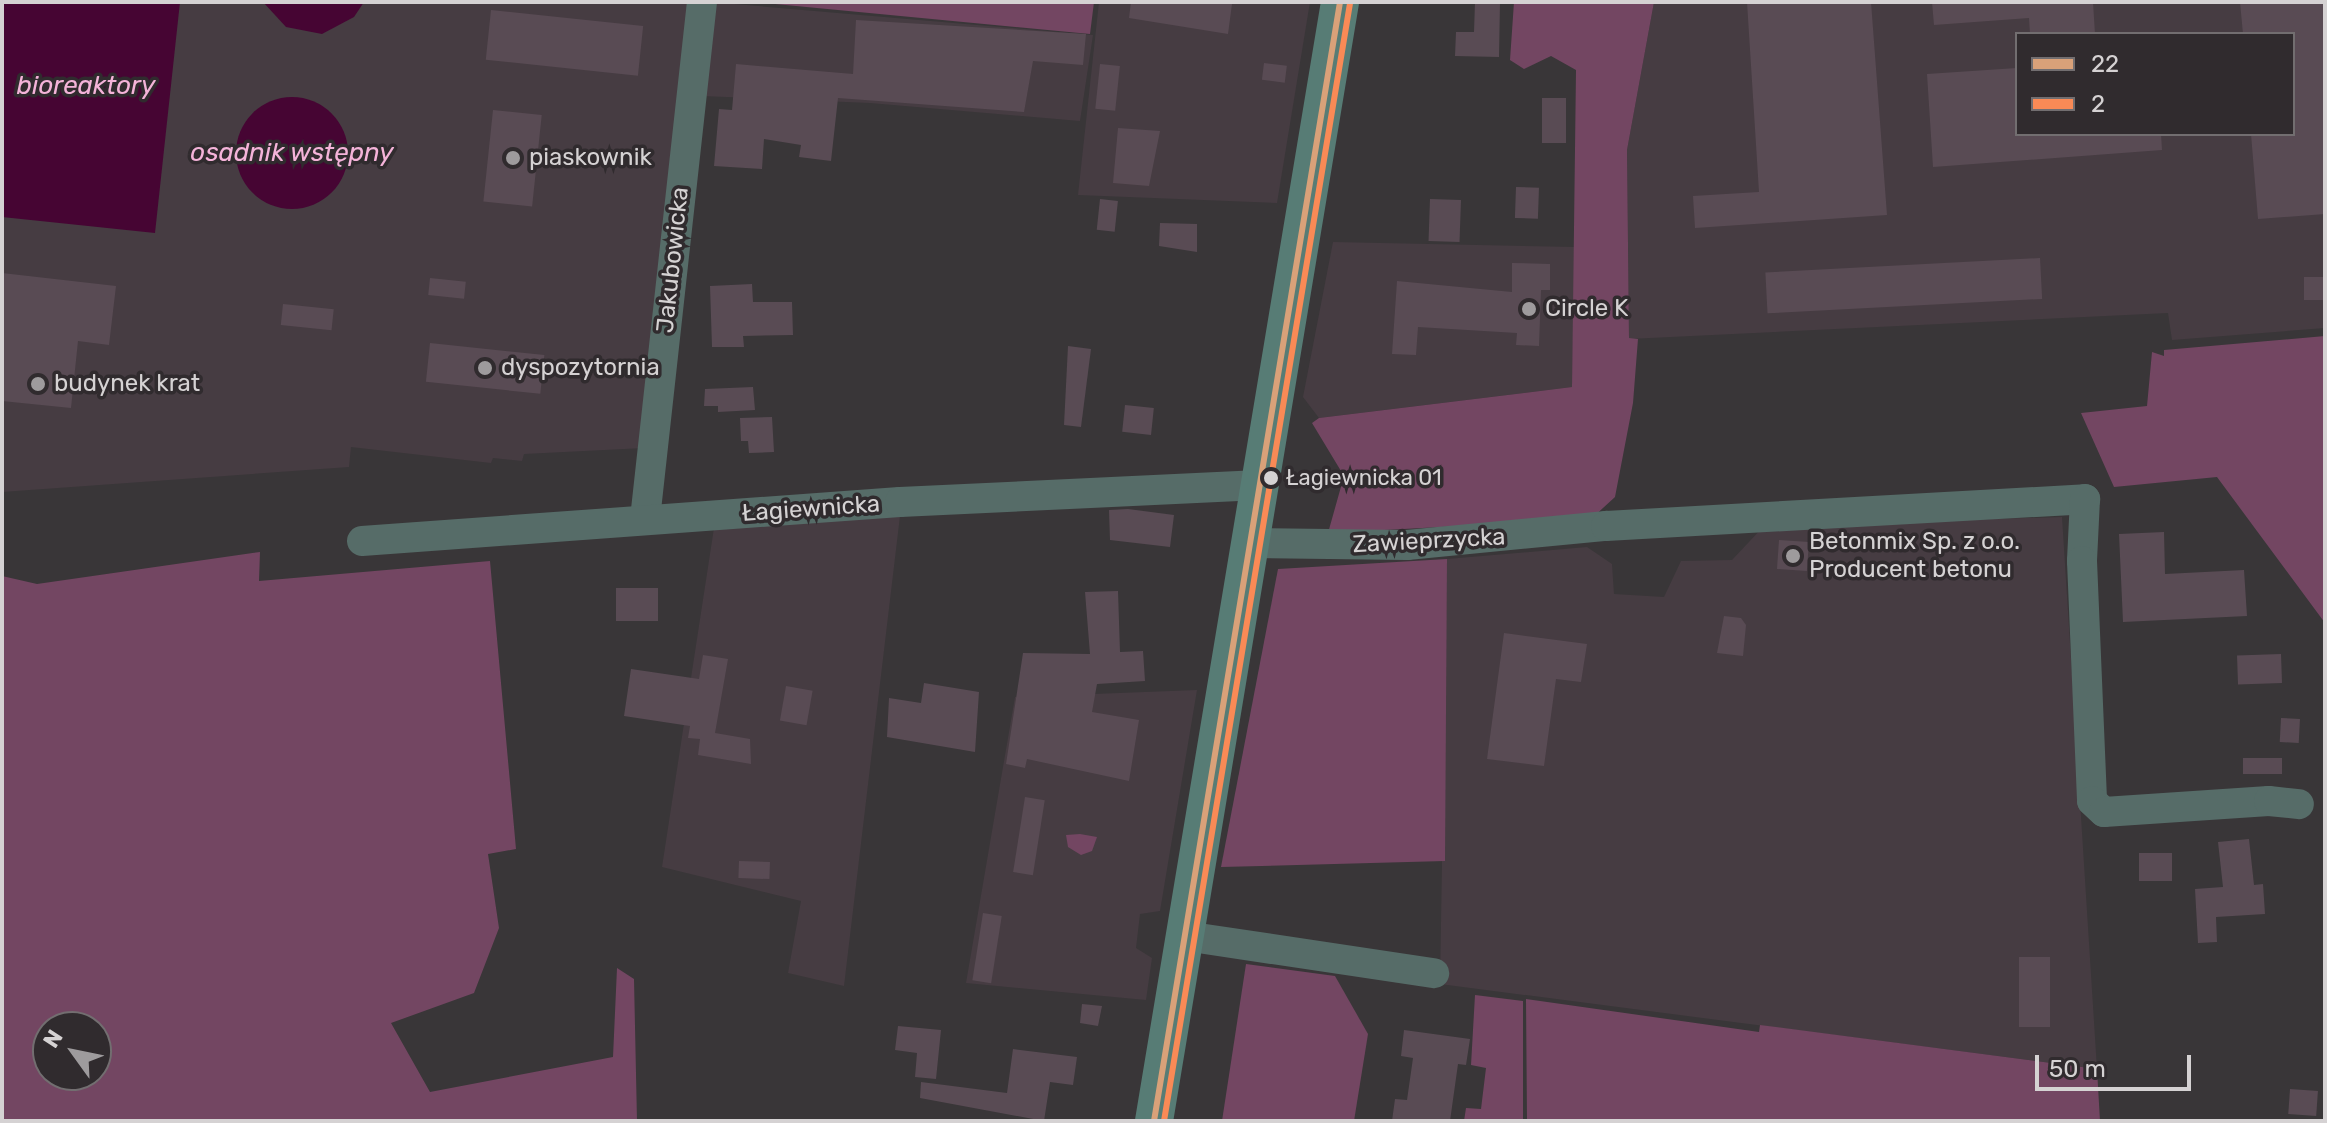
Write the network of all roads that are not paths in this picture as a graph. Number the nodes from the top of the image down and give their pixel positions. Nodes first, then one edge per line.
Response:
1 (702, 2) edge
2 (1340, 2) edge
3 (1260, 485) junction
4 (645, 519) junction
5 (362, 541) dead end
6 (1251, 543) junction
7 (2299, 804) dead end
8 (1185, 936) junction
9 (1434, 973) dead end
10 (1154, 1121) edge

1 - 4 street, Jakubowicka
2 - 3 main road
3 - 4 street, Łagiewnicka
3 - 6 main road
4 - 5 street, Łagiewnicka
6 - 7 street, Zawieprzycka
6 - 8 main road
8 - 9 street
8 - 10 main road

